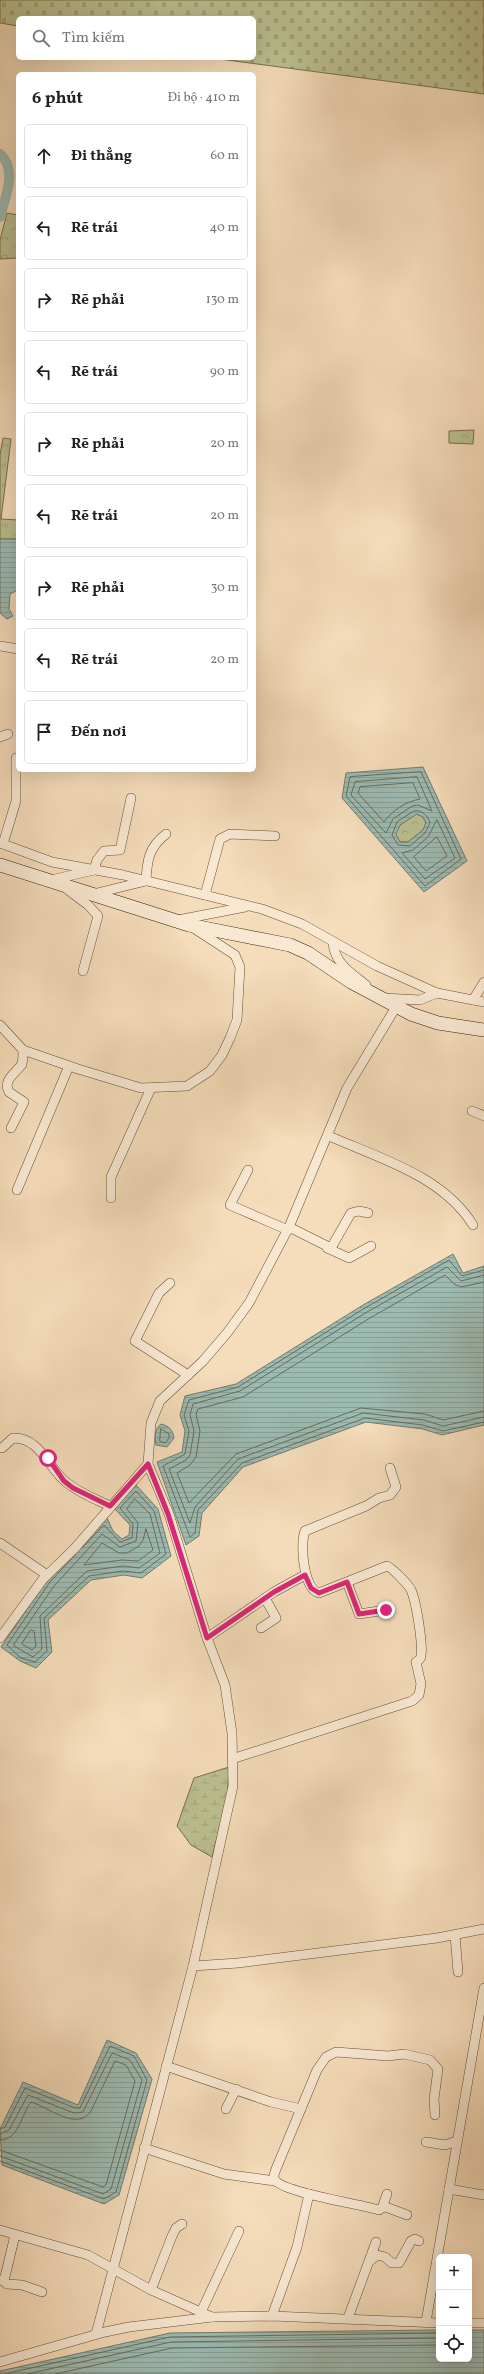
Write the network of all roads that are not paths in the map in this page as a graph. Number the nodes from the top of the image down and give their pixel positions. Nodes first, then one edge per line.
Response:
1 (0, 646) edge
2 (16, 649) edge
3 (16, 758) dead end
4 (131, 798) dead end
5 (166, 834) dead end
6 (275, 836) dead end
7 (2, 844) edge
8 (0, 865) edge
9 (94, 870) junction
10 (146, 881) junction
11 (54, 882) junction
12 (93, 894) junction
13 (205, 895) junction
14 (248, 906) junction
15 (184, 923) junction
16 (333, 942) junction
17 (83, 971) dead end
18 (484, 982) edge
19 (437, 993) junction
20 (376, 995) junction
21 (473, 1000) junction
22 (484, 1002) edge
23 (396, 1007) junction
24 (0, 1024) edge
25 (484, 1030) edge
26 (23, 1050) junction
27 (69, 1066) junction
28 (150, 1088) junction
29 (472, 1111) dead end
30 (484, 1116) edge
31 (11, 1128) dead end
32 (329, 1136) junction
33 (248, 1170) dead end
34 (17, 1190) dead end
35 (111, 1198) dead end
36 (368, 1213) dead end
37 (473, 1225) dead end
38 (288, 1228) junction
39 (371, 1246) dead end
40 (327, 1248) junction
41 (170, 1283) dead end
42 (188, 1375) junction
43 (2, 1448) dead end
44 (148, 1464) junction
45 (390, 1468) dead end
46 (110, 1506) junction
47 (0, 1543) edge
48 (47, 1575) junction
49 (305, 1575) junction
50 (347, 1582) junction
51 (264, 1598) junction
52 (386, 1610) dead end
53 (261, 1628) dead end
54 (0, 1638) edge
55 (207, 1638) junction
56 (232, 1759) junction
57 (484, 1929) edge
58 (455, 1935) junction
59 (193, 1966) junction
60 (458, 1972) dead end
61 (484, 1988) edge
62 (166, 2066) junction
63 (236, 2089) junction
64 (226, 2109) dead end
65 (301, 2109) junction
66 (435, 2115) dead end
67 (457, 2141) junction
68 (426, 2142) dead end
69 (144, 2148) junction
70 (275, 2181) junction
71 (449, 2190) junction
72 (309, 2194) junction
73 (387, 2194) dead end
74 (484, 2196) edge
75 (383, 2206) junction
76 (407, 2214) dead end
77 (182, 2224) dead end
78 (0, 2230) edge
79 (238, 2231) dead end
80 (15, 2234) junction
81 (419, 2241) dead end
82 (376, 2242) dead end
83 (368, 2262) junction
84 (113, 2268) junction
85 (2, 2281) edge
86 (151, 2290) junction
87 (42, 2292) dead end
88 (200, 2312) junction
89 (272, 2316) junction
90 (212, 2318) junction
91 (348, 2318) junction
92 (426, 2322) junction
93 (436, 2323) edge
94 (472, 2323) edge
95 (484, 2323) edge
96 (96, 2334) junction
97 (0, 2362) edge

1 - 2 street
3 - 7 street
4 - 9 street
5 - 10 street
6 - 13 street
7 - 9 street
8 - 11 main road
9 - 10 street
9 - 11 street
10 - 12 street
10 - 13 street
11 - 12 main road
11 - 17 street
12 - 15 main road
13 - 14 street
14 - 15 street
14 - 16 street
15 - 20 main road
15 - 28 street
16 - 19 street
16 - 20 street
18 - 21 street
19 - 20 street
19 - 21 street
20 - 23 main road
21 - 22 street
23 - 25 main road
23 - 32 street
24 - 26 street
26 - 27 street
26 - 31 street
27 - 28 street
27 - 34 street
28 - 35 street
29 - 30 street
32 - 37 street
32 - 38 street
33 - 38 street
36 - 40 street
38 - 40 street
38 - 42 street
39 - 40 street
41 - 42 street
42 - 44 street
43 - 46 street
44 - 46 street
44 - 55 street
45 - 49 street
46 - 48 street
47 - 48 street
48 - 54 street
49 - 50 street
49 - 51 street
50 - 52 street
50 - 56 street
51 - 53 street
51 - 55 street
55 - 56 street
56 - 59 street
57 - 58 street
58 - 59 street
58 - 60 street
59 - 62 street
61 - 67 street
62 - 63 street
62 - 69 street
63 - 64 street
63 - 65 street
65 - 66 street
65 - 70 street
67 - 68 street
67 - 71 street
69 - 70 street
69 - 84 street
70 - 72 street
71 - 74 street
71 - 92 street
72 - 75 street
72 - 89 street
73 - 75 street
75 - 76 street
77 - 86 street
78 - 80 street
79 - 88 street
80 - 84 street
80 - 85 street
81 - 83 street
82 - 83 street
83 - 91 street
84 - 86 street
84 - 96 street
85 - 87 street
86 - 88 street
88 - 90 street
89 - 90 street
89 - 91 street
90 - 96 street
91 - 92 street
92 - 93 street
94 - 95 street
96 - 97 street

